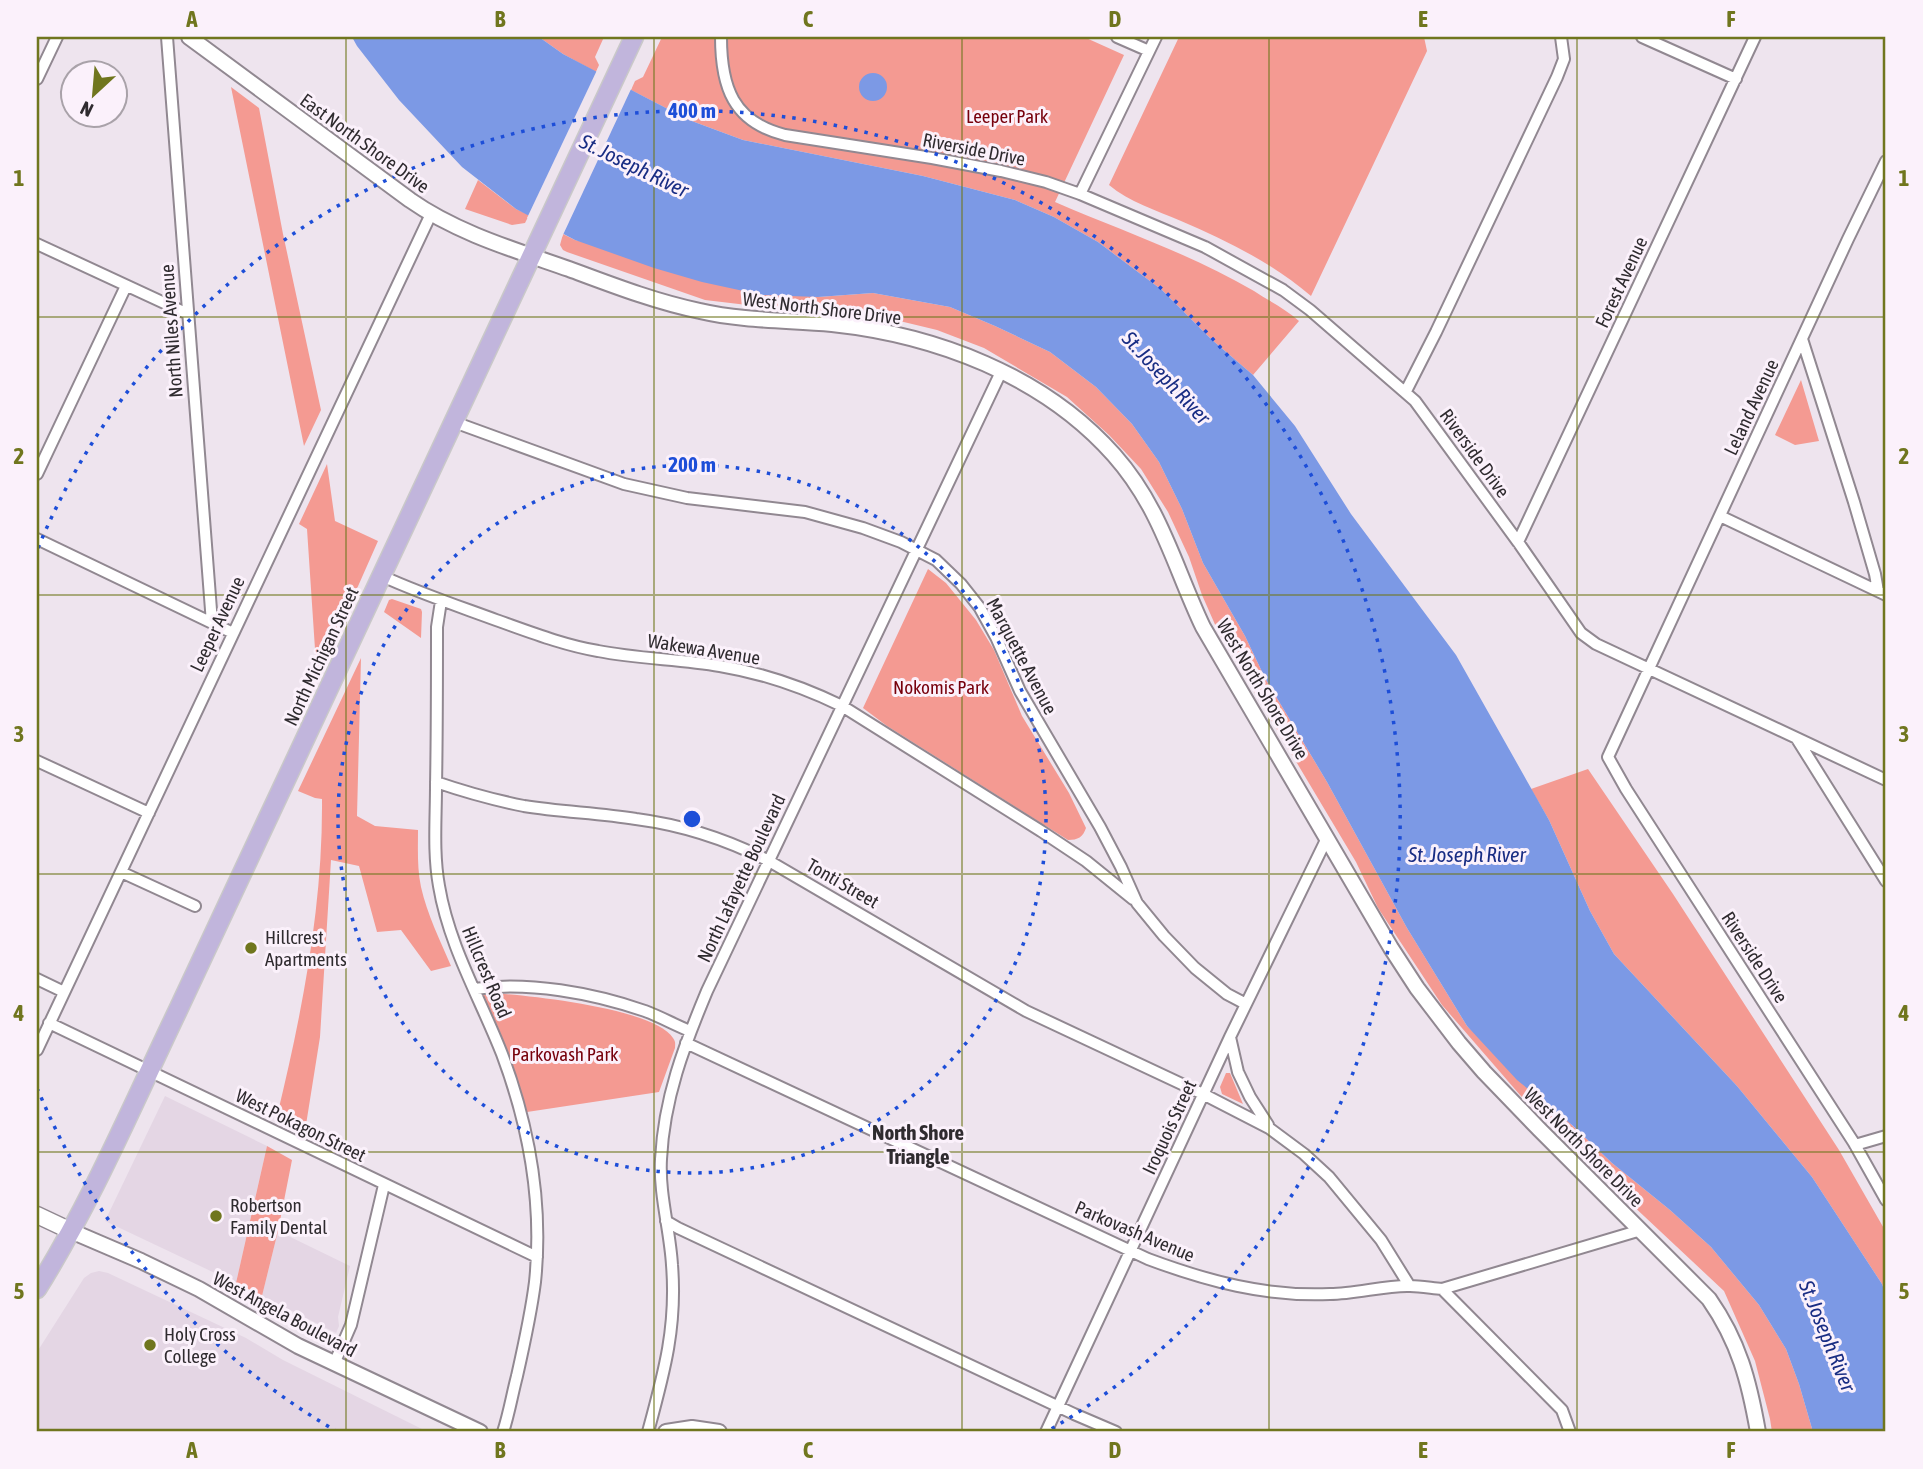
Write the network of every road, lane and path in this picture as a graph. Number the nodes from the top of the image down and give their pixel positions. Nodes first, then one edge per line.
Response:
1 (57, 37) edge
2 (167, 37) edge
3 (189, 37) edge
4 (634, 37) edge
5 (721, 37) edge
6 (1117, 37) edge
7 (1156, 37) edge
8 (1561, 37) edge
9 (1642, 37) edge
10 (1755, 37) edge
11 (1149, 51) junction
12 (37, 79) edge
13 (1736, 79) junction
14 (1886, 161) edge
15 (1080, 194) junction
16 (431, 215) junction
17 (37, 244) edge
18 (532, 256) junction
19 (126, 286) junction
20 (188, 314) junction
21 (1802, 339) junction
22 (1001, 372) junction
23 (1406, 391) junction
24 (454, 422) junction
25 (37, 474) edge
26 (1720, 516) junction
27 (37, 539) edge
28 (1518, 542) junction
29 (916, 549) junction
30 (382, 576) junction
31 (1882, 593) edge
32 (441, 601) junction
33 (212, 623) junction
34 (233, 633) junction
35 (1649, 669) junction
36 (842, 706) junction
37 (1797, 739) junction
38 (37, 761) edge
39 (1886, 780) edge
40 (436, 782) junction
41 (149, 813) junction
42 (1327, 838) junction
43 (769, 861) junction
44 (121, 872) junction
45 (1886, 881) edge
46 (1138, 903) junction
47 (194, 906) dead end
48 (37, 979) edge
49 (474, 989) junction
50 (64, 992) junction
51 (1246, 1004) junction
52 (49, 1023) junction
53 (688, 1037) junction
54 (1230, 1037) junction
55 (37, 1049) edge
56 (149, 1070) junction
57 (1203, 1094) junction
58 (1269, 1128) junction
59 (1886, 1136) edge
60 (1855, 1145) junction
61 (384, 1185) junction
62 (1886, 1200) edge
63 (37, 1215) edge
64 (666, 1221) junction
65 (1641, 1230) junction
66 (71, 1231) junction
67 (1129, 1251) junction
68 (537, 1257) junction
69 (1409, 1285) junction
70 (37, 1289) edge
71 (1442, 1289) junction
72 (334, 1364) junction
73 (1058, 1407) junction
74 (480, 1432) edge
75 (503, 1432) edge
76 (648, 1432) edge
77 (667, 1432) edge
78 (719, 1432) edge
79 (1046, 1432) edge
80 (1116, 1432) edge
81 (1570, 1432) edge
82 (1758, 1432) edge

1 - 12 street
2 - 20 street, North Niles Avenue
3 - 16 street, East North Shore Drive
4 - 18 main road, North Michigan Street
5 - 15 street, Riverside Drive
6 - 11 street
7 - 11 street
8 - 23 street
9 - 13 street
10 - 13 street, Forest Avenue
11 - 15 street
13 - 28 street, Forest Avenue
14 - 21 street, Leland Avenue
15 - 23 street, Riverside Drive
16 - 18 street, East North Shore Drive
16 - 34 street, Leeper Avenue
17 - 19 street
18 - 22 street, West North Shore Drive
18 - 24 main road, North Michigan Street
19 - 20 street
19 - 25 street
20 - 33 street, North Niles Avenue
21 - 26 street, Leland Avenue
21 - 31 street
22 - 29 street, North Lafayette Boulevard
22 - 42 street, West North Shore Drive
23 - 28 street, Riverside Drive
24 - 29 street, Marquette Avenue
24 - 30 main road, North Michigan Street
26 - 31 street
26 - 35 street, Leland Avenue
27 - 33 street
28 - 35 street, Riverside Drive
29 - 36 street, North Lafayette Boulevard
29 - 46 street, Marquette Avenue
30 - 32 street, Wakewa Avenue
30 - 56 main road, North Michigan Street
32 - 36 street, Wakewa Avenue
32 - 40 street, Hillcrest Road
33 - 34 street
34 - 41 street, Leeper Avenue
35 - 37 street
35 - 60 street, Riverside Drive
36 - 43 street, North Lafayette Boulevard
36 - 46 street, Wakewa Avenue
37 - 39 street
37 - 45 street
38 - 41 street
40 - 43 street, Tonti Street
40 - 49 street, Hillcrest Road
41 - 44 street, Leeper Avenue
42 - 51 street, Iroquois Street
42 - 65 street, West North Shore Drive
43 - 53 street, North Lafayette Boulevard
43 - 57 street, Tonti Street
44 - 47 street
44 - 50 street, Leeper Avenue
46 - 51 street, Marquette Avenue
48 - 50 street
49 - 53 street, Parkovash Avenue
49 - 68 street, Hillcrest Road
50 - 52 street, Leeper Avenue
51 - 54 street, Iroquois Street
52 - 55 street, Leeper Avenue
52 - 56 street, West Pokagon Street
53 - 64 street, North Lafayette Boulevard
53 - 67 street, Parkovash Avenue
54 - 57 street, Iroquois Street
54 - 58 street
56 - 61 street, West Pokagon Street
56 - 66 main road, North Michigan Street
57 - 58 street
57 - 67 street, Iroquois Street
58 - 69 street
59 - 60 street
60 - 62 street, Riverside Drive
61 - 68 street, West Pokagon Street
61 - 72 street
63 - 66 main road
64 - 73 street
64 - 76 street, North Lafayette Boulevard
65 - 71 street, Parkovash Avenue
65 - 82 street, West North Shore Drive
66 - 70 main road, North Michigan Street
66 - 72 street, West Angela Boulevard
67 - 69 street, Parkovash Avenue
67 - 73 street, Iroquois Street
68 - 75 street, Hillcrest Road
69 - 71 street, Parkovash Avenue
71 - 81 street
72 - 74 street, West Angela Boulevard
73 - 79 street, Iroquois Street
73 - 80 street
77 - 78 street

